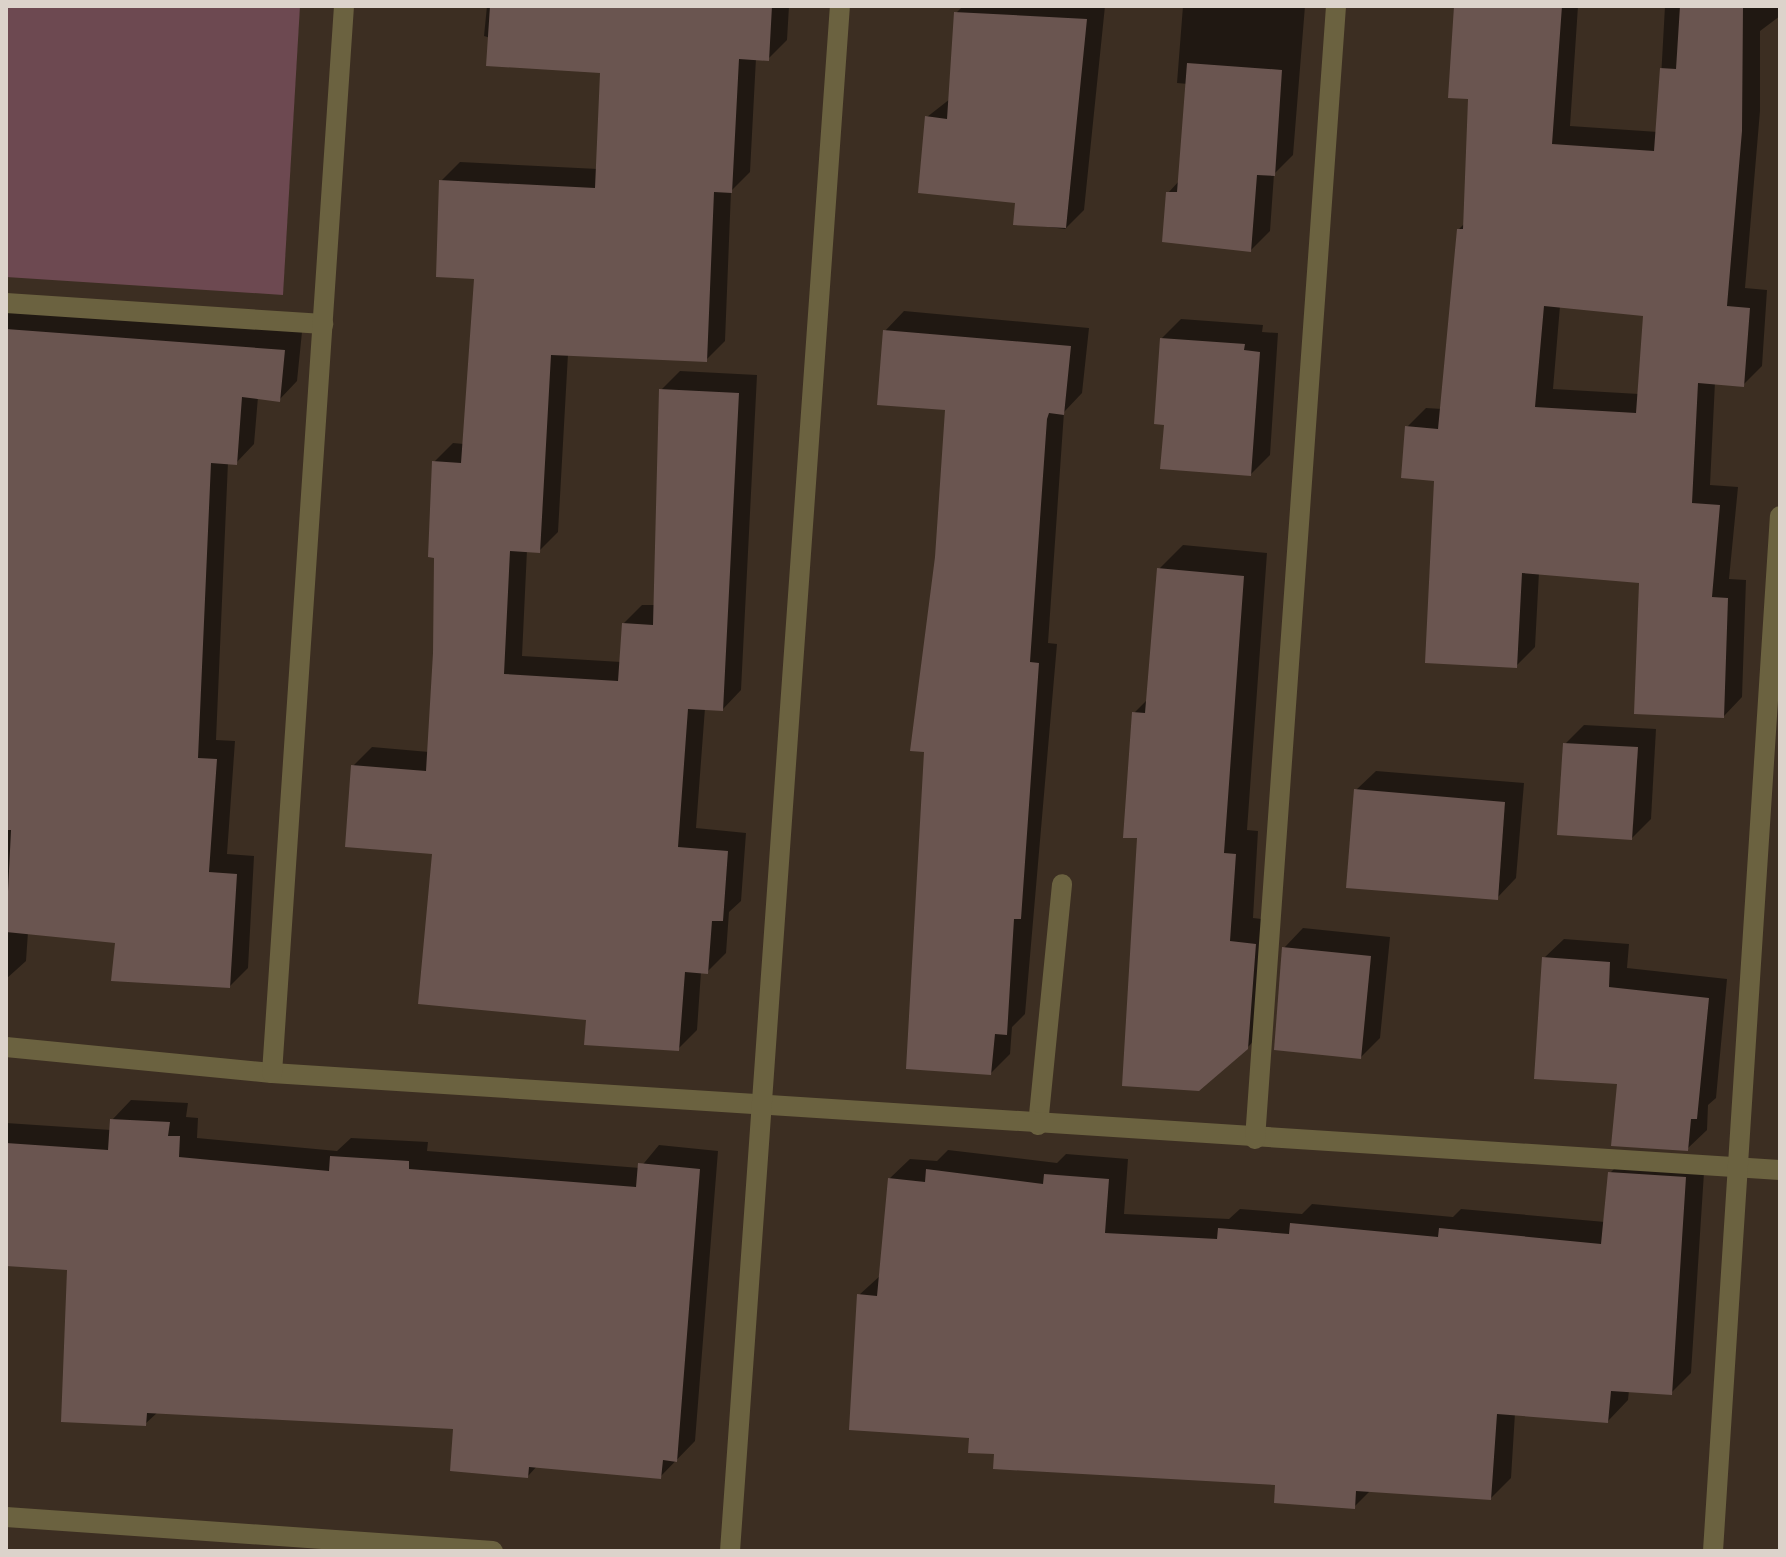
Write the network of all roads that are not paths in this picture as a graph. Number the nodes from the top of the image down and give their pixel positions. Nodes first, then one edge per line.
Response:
1 (344, 6) edge
2 (840, 6) edge
3 (1336, 6) edge
4 (6, 303) edge
5 (323, 324) junction
6 (1780, 516) edge
7 (1062, 884) dead end
8 (6, 1047) edge
9 (272, 1073) junction
10 (759, 1106) junction
11 (1038, 1125) junction
12 (1255, 1139) junction
13 (1737, 1167) junction
14 (1780, 1170) edge
15 (6, 1517) edge
16 (240, 1542) edge
17 (493, 1551) edge
18 (730, 1551) edge
19 (1713, 1551) edge

1 - 5 street
2 - 10 street
3 - 12 street
4 - 5 street
5 - 9 street
6 - 13 street
7 - 11 street
8 - 9 street
9 - 10 street
10 - 11 street
10 - 18 street
11 - 12 street
12 - 13 street
13 - 14 street
13 - 19 street
15 - 16 street
16 - 17 street

